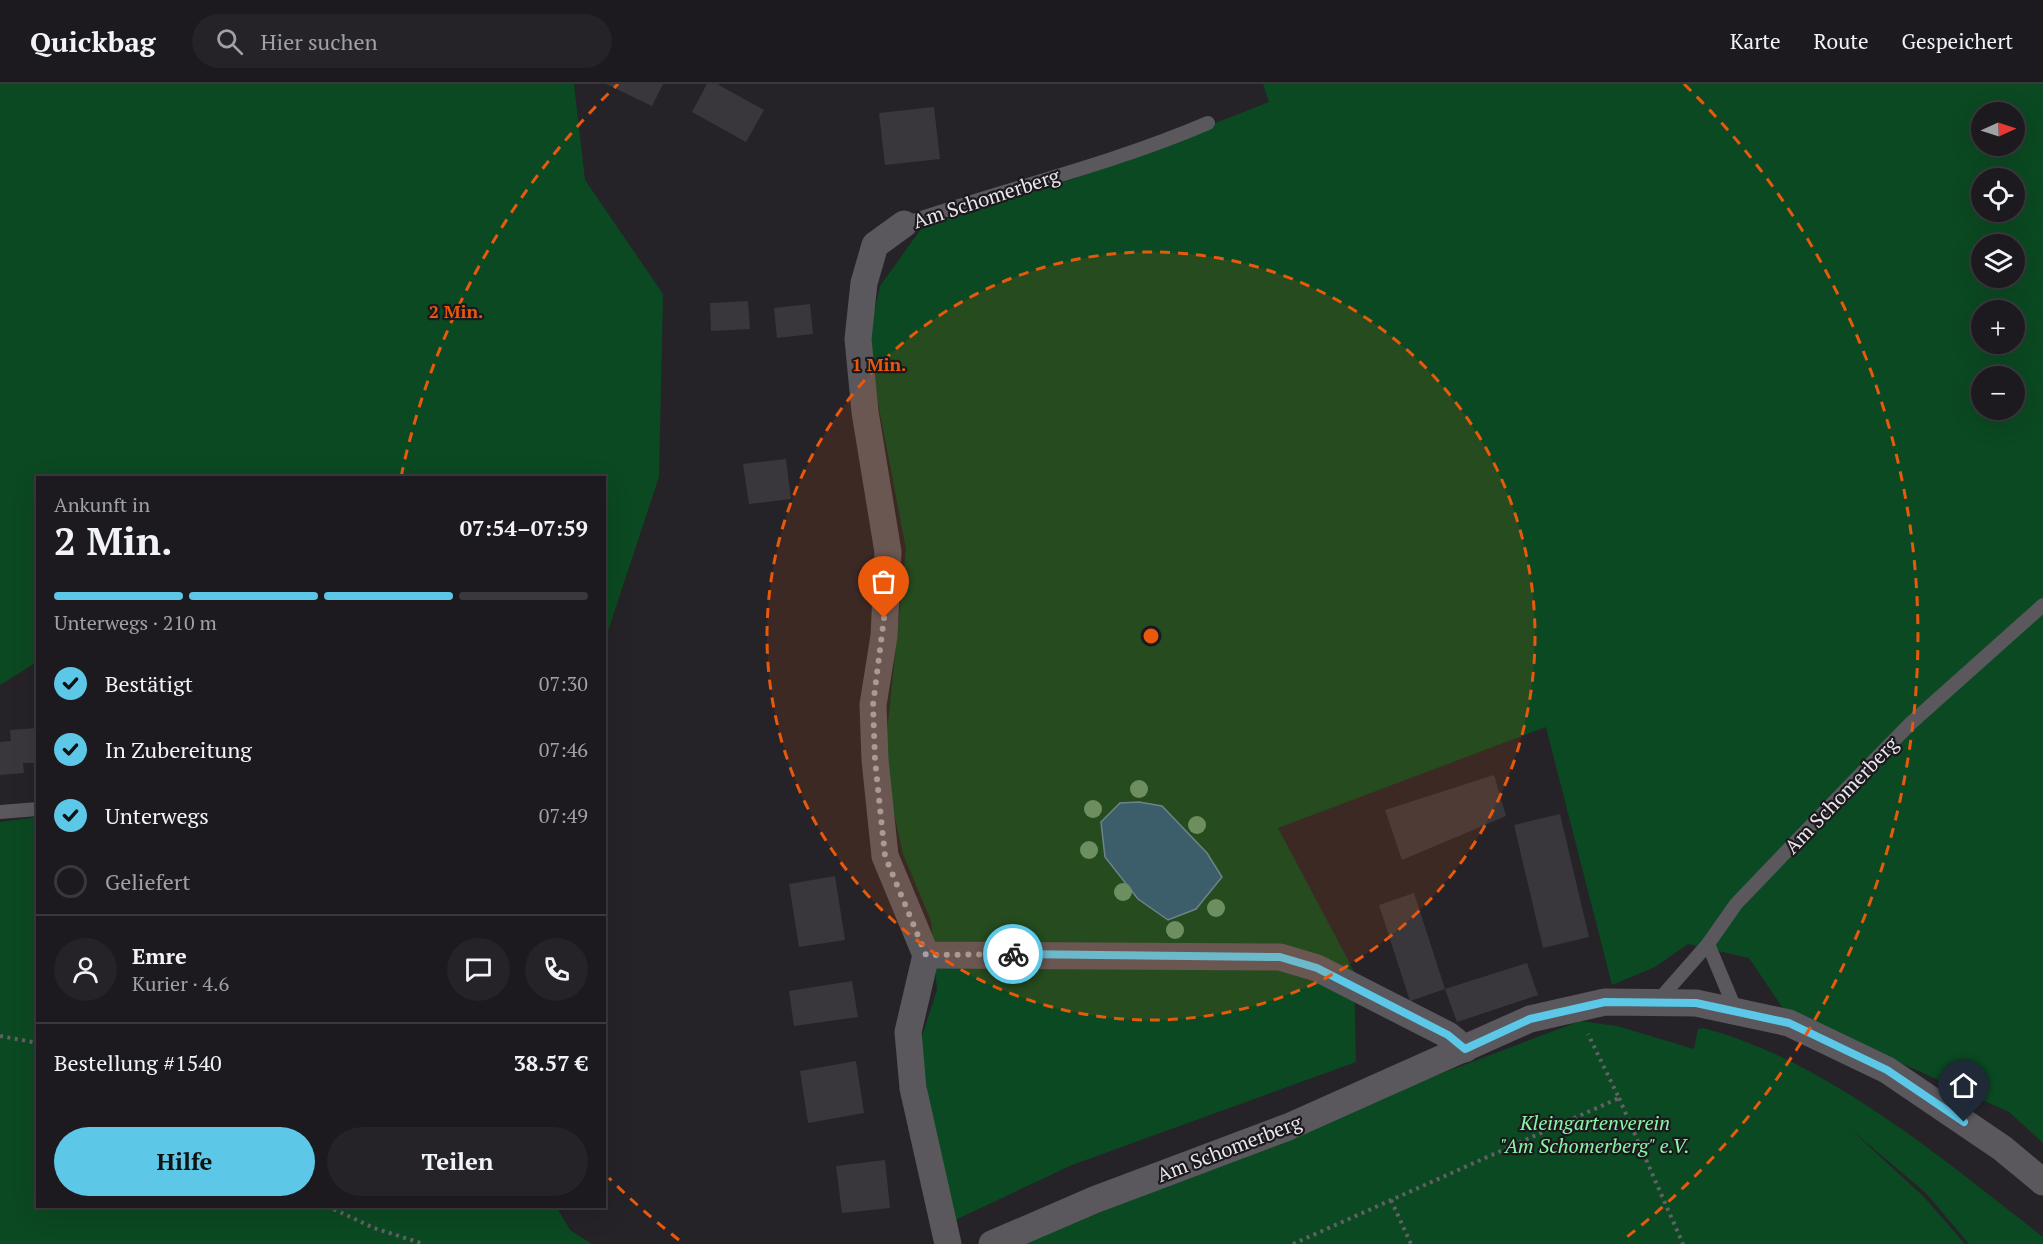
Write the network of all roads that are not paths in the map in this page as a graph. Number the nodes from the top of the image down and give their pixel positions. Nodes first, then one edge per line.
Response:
1 (1208, 123) dead end
2 (904, 224) joint
3 (2043, 605) edge
4 (36, 809) edge
5 (0, 812) edge
6 (1708, 944) junction
7 (926, 955) junction
8 (1656, 1003) junction
9 (1736, 1012) junction
10 (1465, 1049) junction
11 (2043, 1182) edge
12 (948, 1244) edge
13 (992, 1244) edge

1 - 2 lane, Am Schomerberg
2 - 7 street, Am Schomerberg
3 - 6 lane, Am Schomerberg
4 - 5 lane
6 - 8 lane, Am Schomerberg
6 - 9 lane
7 - 10 street
7 - 12 street
8 - 9 street, Am Schomerberg
8 - 10 street, Am Schomerberg
9 - 11 street, Am Schomerberg
10 - 13 street, Am Schomerberg

